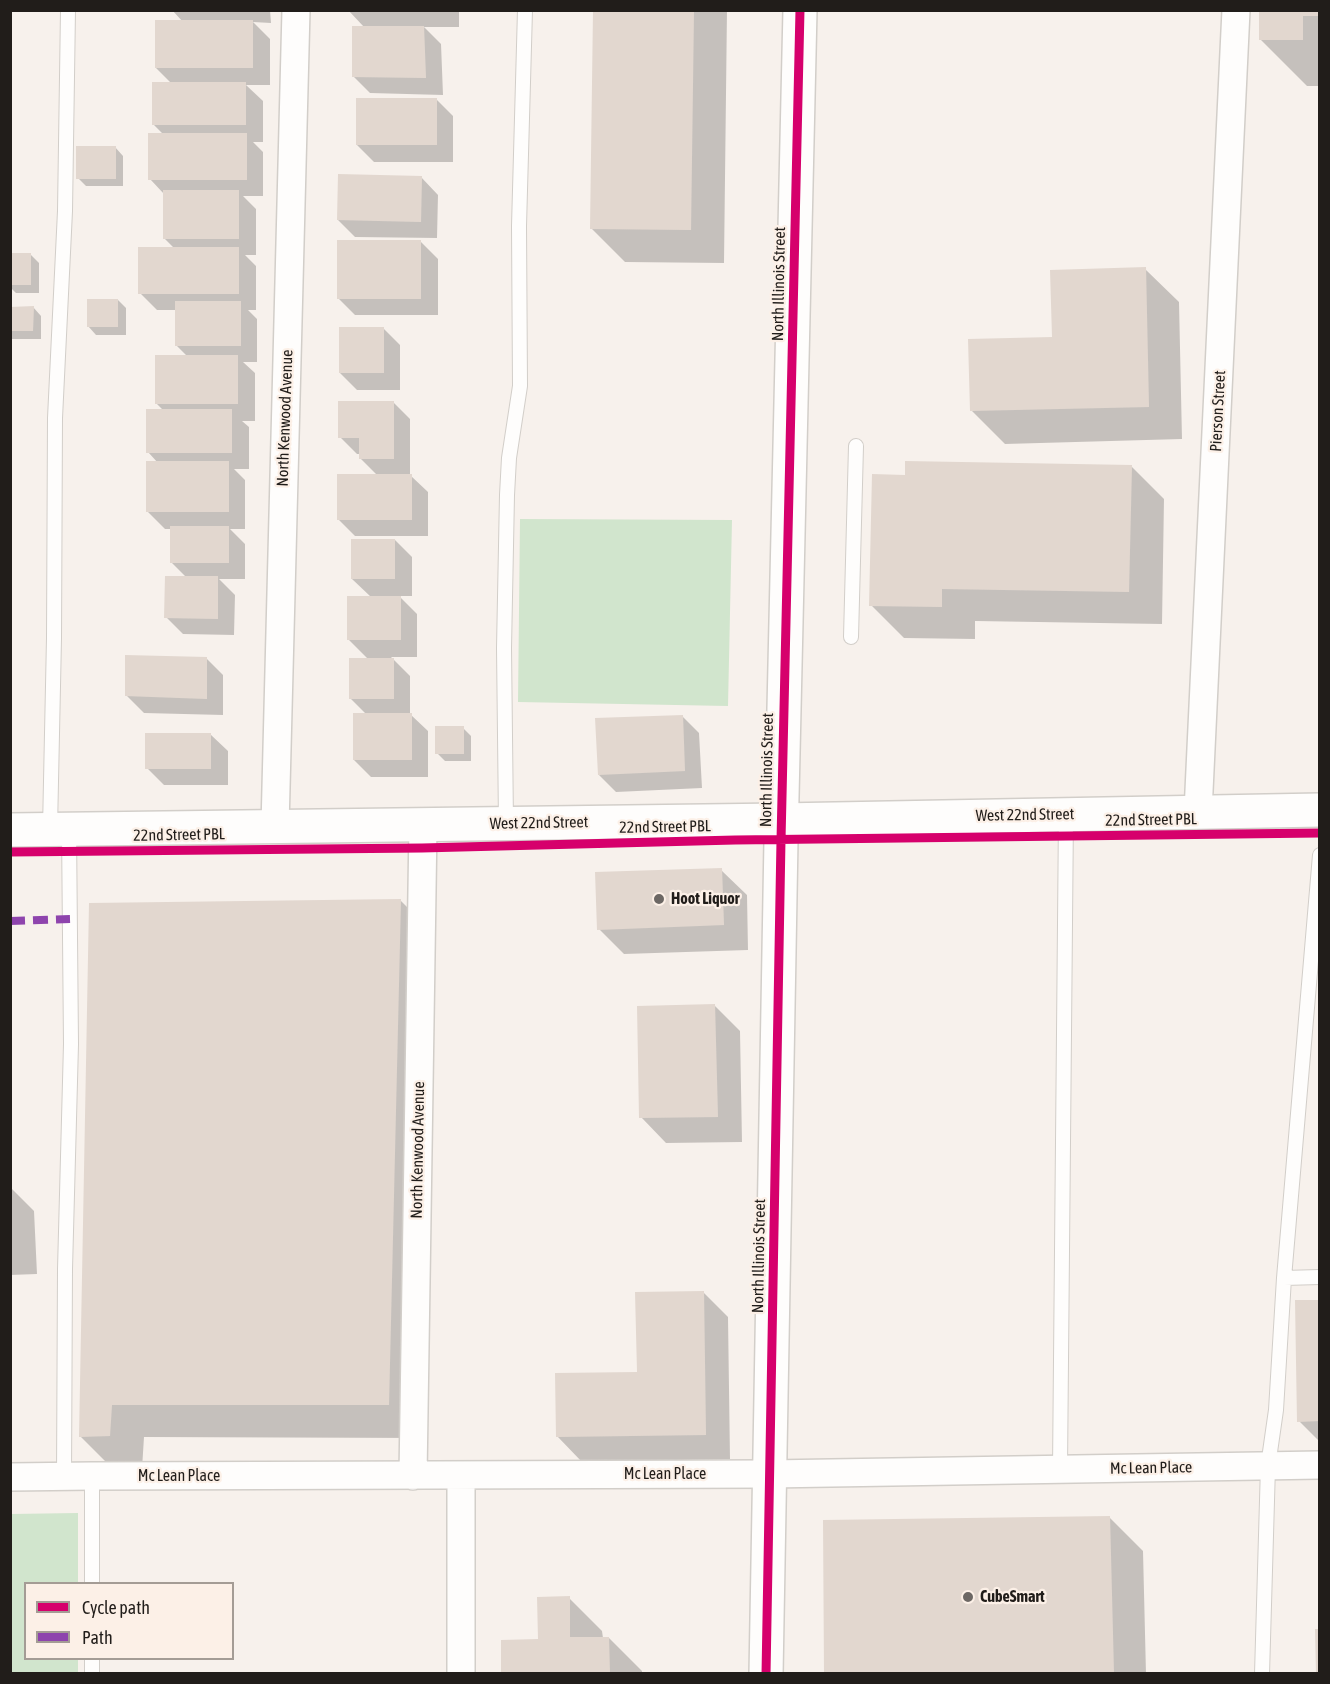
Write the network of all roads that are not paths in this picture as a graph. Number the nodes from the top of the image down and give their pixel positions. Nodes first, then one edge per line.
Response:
1 (68, 10) edge
2 (296, 10) edge
3 (525, 10) edge
4 (800, 10) edge
5 (1236, 10) edge
6 (856, 446) dead end
7 (852, 637) dead end
8 (1320, 810) edge
9 (1198, 812) junction
10 (1066, 814) junction
11 (781, 820) junction
12 (506, 823) junction
13 (423, 825) junction
14 (274, 826) junction
15 (60, 829) junction
16 (10, 830) edge
17 (1320, 855) edge
18 (1320, 1277) edge
19 (1284, 1278) junction
20 (1320, 1465) edge
21 (1268, 1466) junction
22 (1060, 1469) junction
23 (770, 1474) junction
24 (92, 1476) junction
25 (413, 1476) junction
26 (461, 1476) junction
27 (64, 1477) junction
28 (10, 1478) edge
29 (92, 1582) edge
30 (460, 1674) edge
31 (766, 1674) edge
32 (1262, 1674) edge

1 - 15 lane
2 - 14 street, North Kenwood Avenue
3 - 12 lane
4 - 11 main road, North Illinois Street
5 - 9 street, Pierson Street
6 - 7 lane
8 - 9 main road, West 22nd Street
9 - 10 main road, West 22nd Street
10 - 11 main road, West 22nd Street
10 - 22 lane
11 - 12 main road, West 22nd Street
11 - 23 main road, North Illinois Street
12 - 13 main road, West 22nd Street
13 - 14 main road, West 22nd Street
13 - 25 street, North Kenwood Avenue
14 - 15 main road, West 22nd Street
15 - 16 main road, West 22nd Street
15 - 27 lane
17 - 19 lane
18 - 19 lane
19 - 21 lane
20 - 21 street, Mc Lean Place
21 - 22 street, Mc Lean Place
21 - 32 lane
22 - 23 street, Mc Lean Place
23 - 26 street, Mc Lean Place
23 - 31 main road, North Illinois Street
24 - 25 street, Mc Lean Place
24 - 27 street, Mc Lean Place
24 - 29 lane
25 - 26 street, Mc Lean Place
26 - 30 street
27 - 28 street, Mc Lean Place

